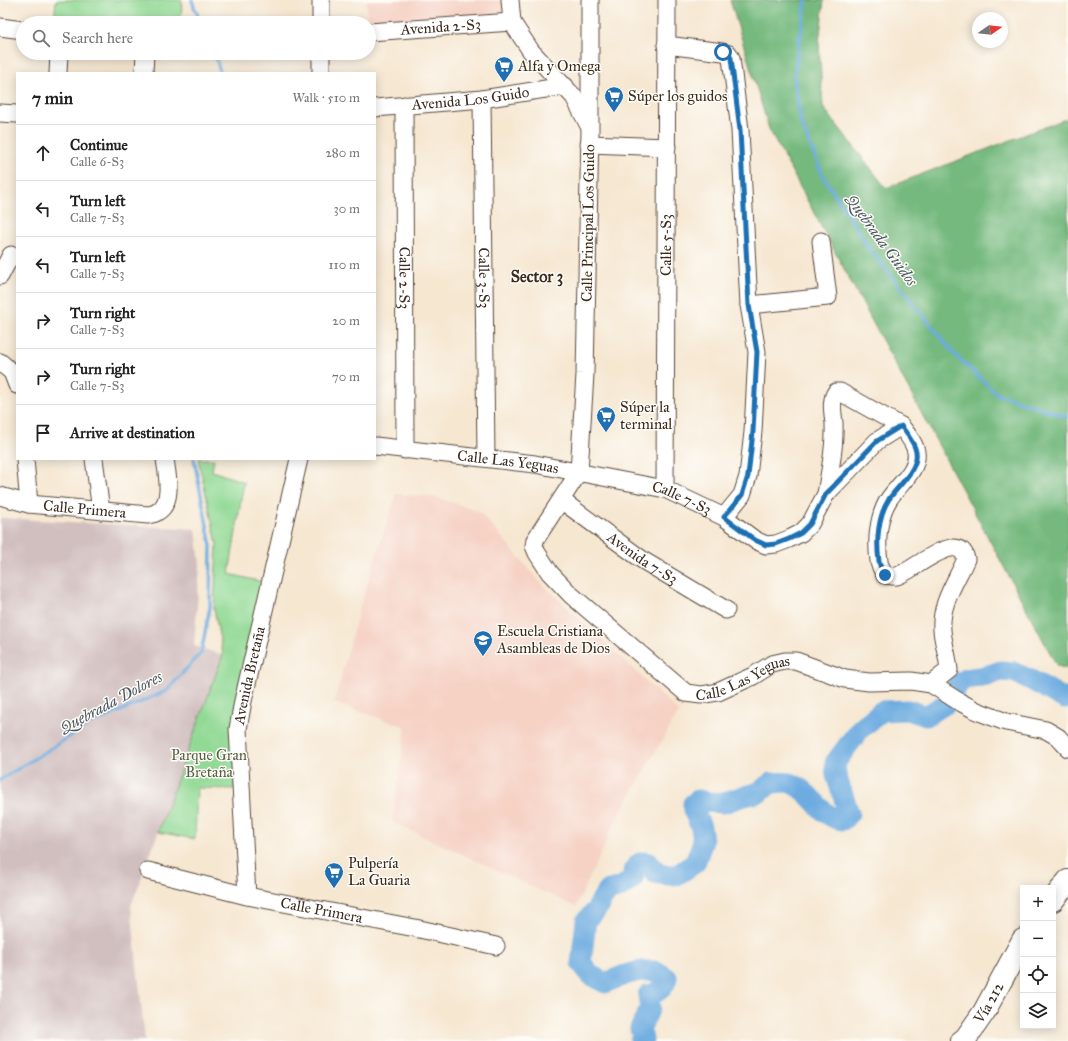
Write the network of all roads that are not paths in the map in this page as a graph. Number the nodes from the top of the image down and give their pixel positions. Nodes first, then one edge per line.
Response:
1 (321, 0) edge
2 (510, 0) edge
3 (590, 0) edge
4 (667, 0) edge
5 (321, 16) edge
6 (512, 22) junction
7 (0, 27) edge
8 (16, 29) edge
9 (376, 32) edge
10 (666, 45) junction
11 (59, 60) edge
12 (145, 60) edge
13 (321, 60) edge
14 (58, 72) edge
15 (144, 72) edge
16 (321, 72) edge
17 (565, 86) junction
18 (482, 99) junction
19 (404, 105) junction
20 (376, 108) edge
21 (0, 113) edge
22 (16, 114) edge
23 (590, 137) junction
24 (667, 147) junction
25 (821, 241) dead end
26 (9, 254) edge
27 (0, 276) edge
28 (749, 305) junction
29 (901, 426) junction
30 (376, 446) edge
31 (405, 450) junction
32 (486, 457) junction
33 (25, 460) edge
34 (94, 460) edge
35 (165, 460) edge
36 (300, 460) edge
37 (579, 472) junction
38 (665, 489) junction
39 (826, 494) junction
40 (0, 496) edge
41 (562, 500) junction
42 (29, 504) junction
43 (101, 511) junction
44 (724, 517) junction
45 (726, 610) dead end
46 (931, 684) junction
47 (1068, 748) edge
48 (148, 871) dead end
49 (1068, 881) edge
50 (248, 896) junction
51 (1056, 896) edge
52 (496, 946) dead end
53 (1020, 946) edge
54 (962, 1041) edge

1 - 5 street
2 - 6 street, Calle Principal Los Guido
3 - 23 street
4 - 10 street, Calle 5-S3
6 - 9 street, Avenida 2-S3
6 - 17 street, Calle Principal Los Guido
7 - 8 street
10 - 24 street, Calle 5-S3
10 - 28 street
11 - 14 street
12 - 15 street
13 - 16 street
17 - 18 street, Avenida Los Guido
17 - 23 street, Calle Principal Los Guido
18 - 19 street, Avenida Los Guido
18 - 32 street, Calle 3-S3
19 - 20 street, Avenida Los Guido
19 - 31 street, Calle 2-S3
21 - 22 street
23 - 24 street
23 - 37 street, Calle Principal Los Guido
24 - 38 street, Calle 5-S3
25 - 28 street
26 - 27 street
28 - 44 street
29 - 39 street, Calle 7-S3
29 - 39 street
29 - 46 street
30 - 31 street, Calle Las Yeguas
31 - 32 street, Calle Las Yeguas
32 - 37 street, Calle Las Yeguas
33 - 42 street
34 - 43 street
35 - 43 street, Calle Primera
36 - 50 street, Avenida Bretaña
37 - 38 street, Calle 7-S3
37 - 41 street, Calle Las Yeguas
38 - 44 street, Calle 7-S3
39 - 44 street, Calle 7-S3
40 - 42 street, Calle Primera
41 - 45 street, Avenida 7-S3
41 - 46 street, Calle Las Yeguas
42 - 43 street, Calle Primera
46 - 47 street, Calle Las Yeguas
48 - 50 street, Calle Primera
49 - 51 main road
50 - 52 street, Calle Primera
53 - 54 main road, Vía 212

